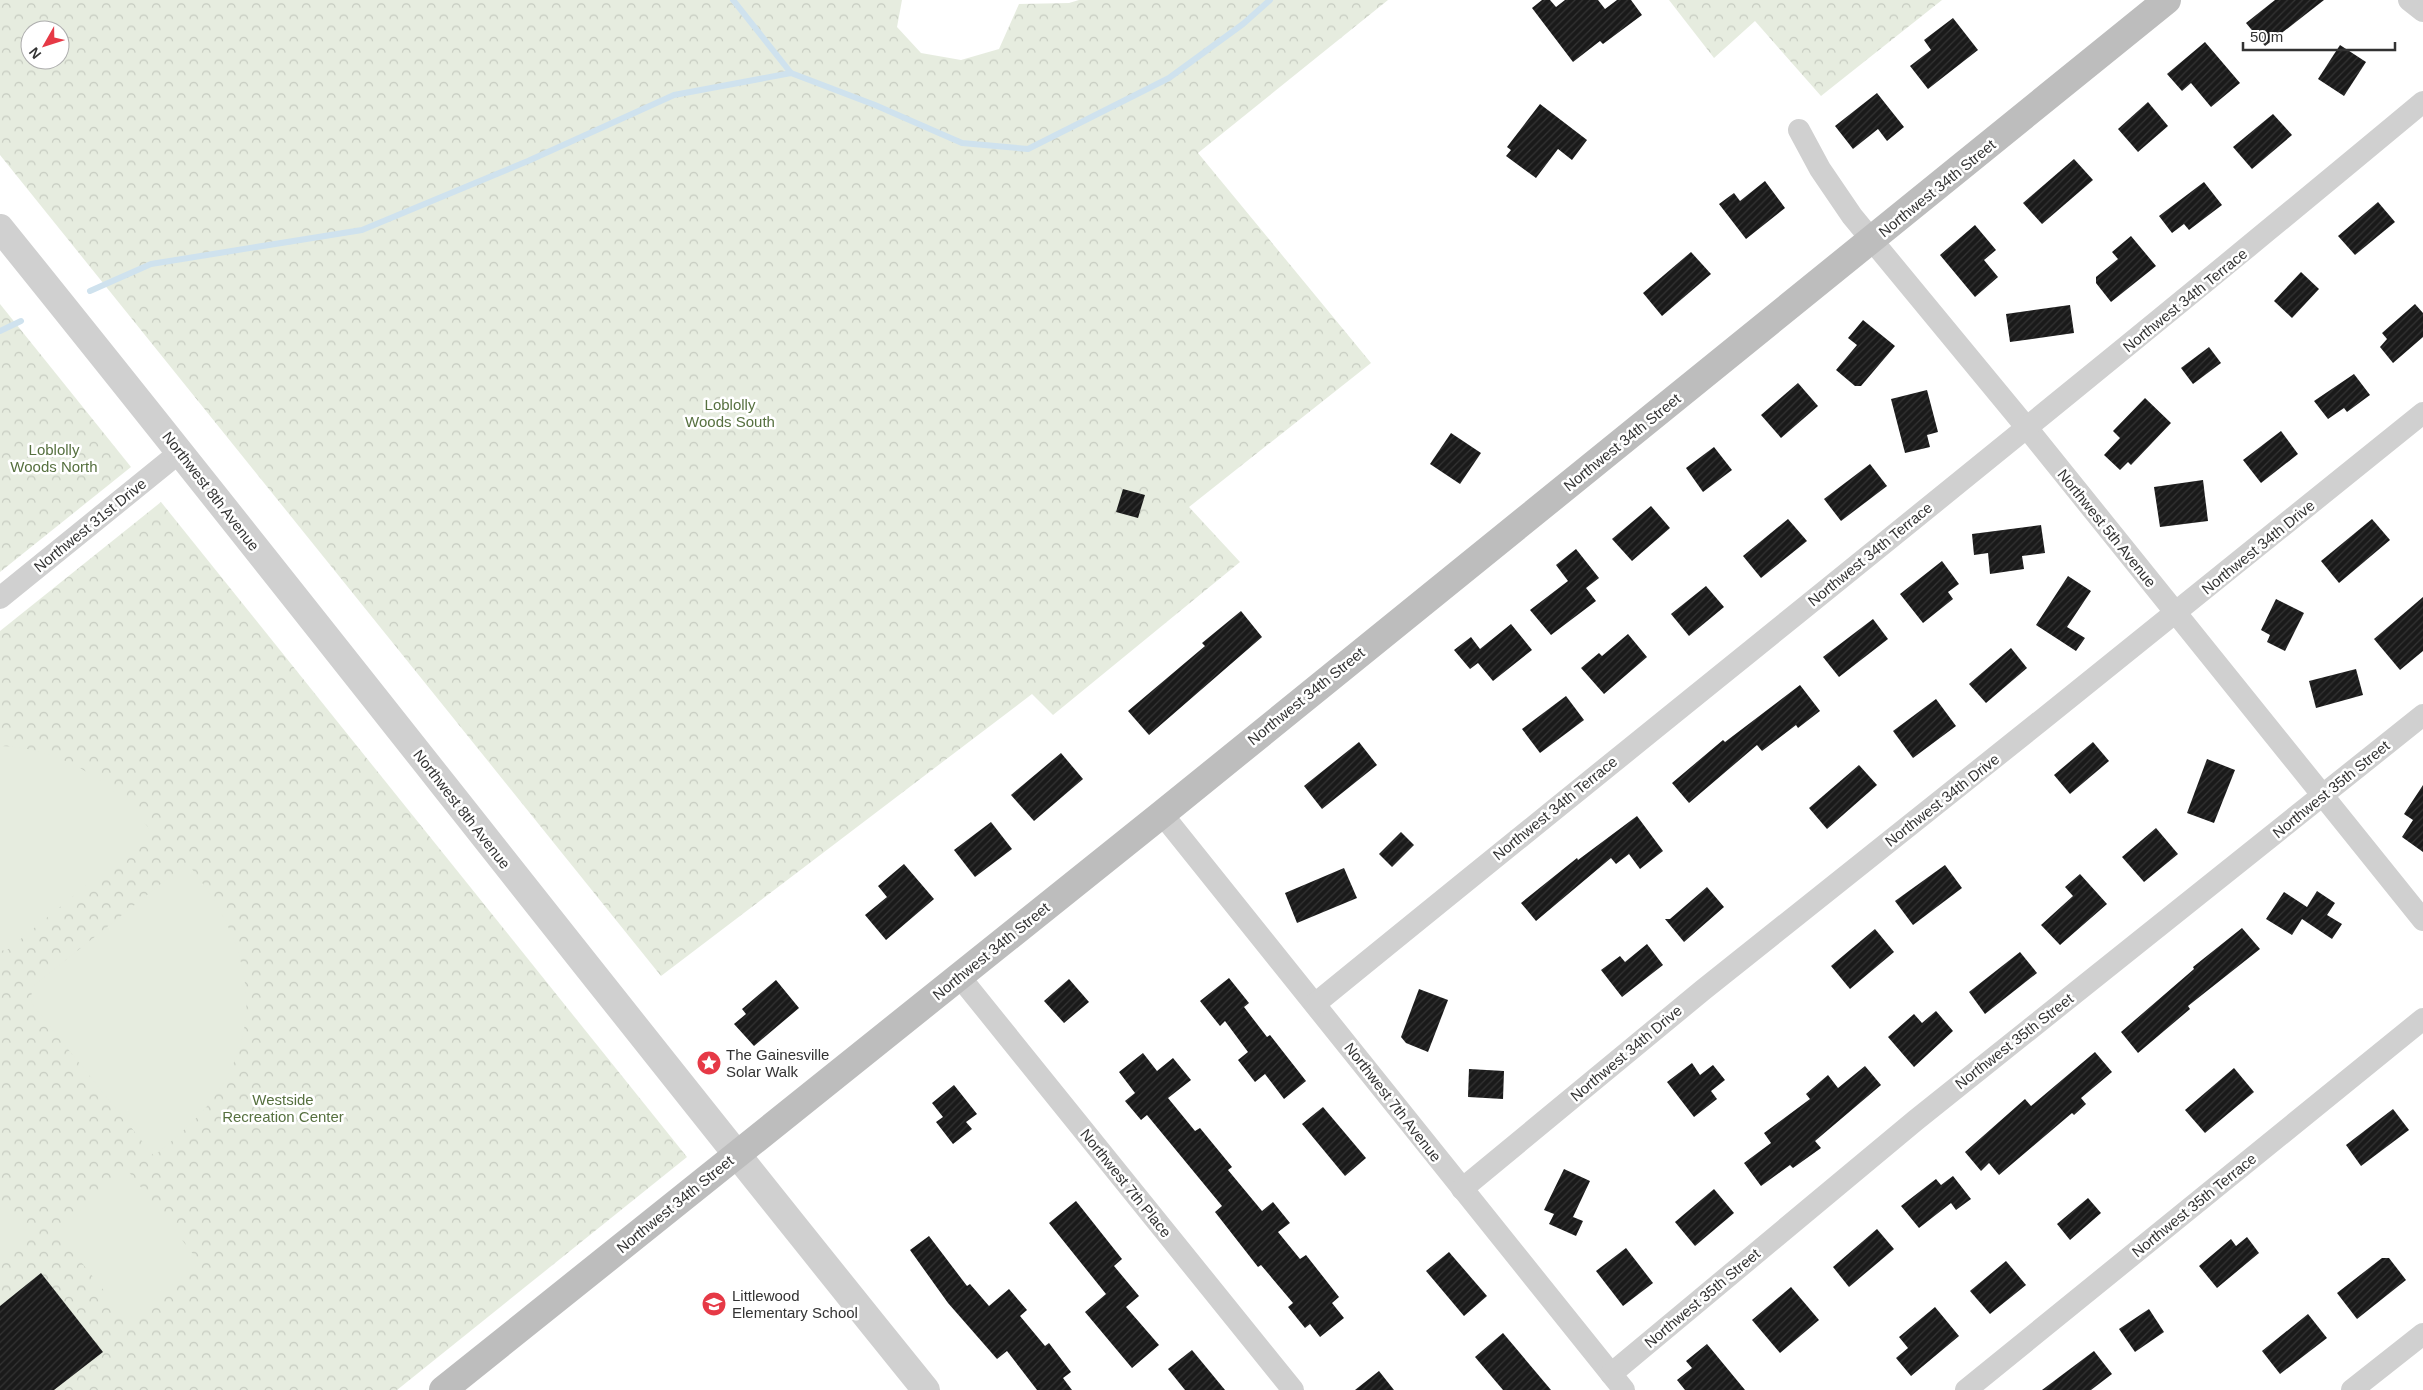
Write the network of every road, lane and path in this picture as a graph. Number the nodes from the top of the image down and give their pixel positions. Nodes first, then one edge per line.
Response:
1 (2167, 0) edge
2 (2409, 0) edge
3 (2423, 11) edge
4 (2423, 102) edge
5 (1799, 130) dead end
6 (0, 228) edge
7 (1873, 240) junction
8 (2423, 413) edge
9 (2027, 428) junction
10 (180, 452) junction
11 (0, 598) edge
12 (2175, 613) junction
13 (2423, 715) edge
14 (2323, 796) junction
15 (1162, 814) junction
16 (2423, 920) edge
17 (959, 976) junction
18 (1315, 1004) junction
19 (2423, 1019) edge
20 (736, 1156) junction
21 (1462, 1189) junction
22 (2423, 1334) edge
23 (1618, 1382) edge
24 (443, 1390) edge
25 (926, 1390) edge
26 (1292, 1390) edge
27 (1966, 1390) edge
28 (2352, 1390) edge

1 - 7 main road, Northwest 34th Street
2 - 3 street
4 - 9 street, Northwest 34th Terrace
5 - 7 street, Northwest 5th Avenue
6 - 10 street, Northwest 8th Avenue
7 - 9 street, Northwest 5th Avenue
7 - 15 main road, Northwest 34th Street
8 - 12 street, Northwest 34th Drive
9 - 12 street, Northwest 5th Avenue
9 - 18 street, Northwest 34th Terrace
10 - 11 street, Northwest 31st Drive
10 - 20 street, Northwest 8th Avenue
12 - 14 street, Northwest 5th Avenue
12 - 21 street, Northwest 34th Drive
13 - 14 street, Northwest 35th Street
14 - 16 street, Northwest 5th Avenue
14 - 23 street, Northwest 35th Street
15 - 17 main road, Northwest 34th Street
15 - 18 street, Northwest 7th Avenue
17 - 20 main road, Northwest 34th Street
17 - 26 street, Northwest 7th Place
18 - 21 street, Northwest 7th Avenue
19 - 27 street, Northwest 35th Terrace
20 - 24 main road, Northwest 34th Street
20 - 25 street, Northwest 8th Avenue
21 - 23 street, Northwest 7th Avenue
22 - 28 street

